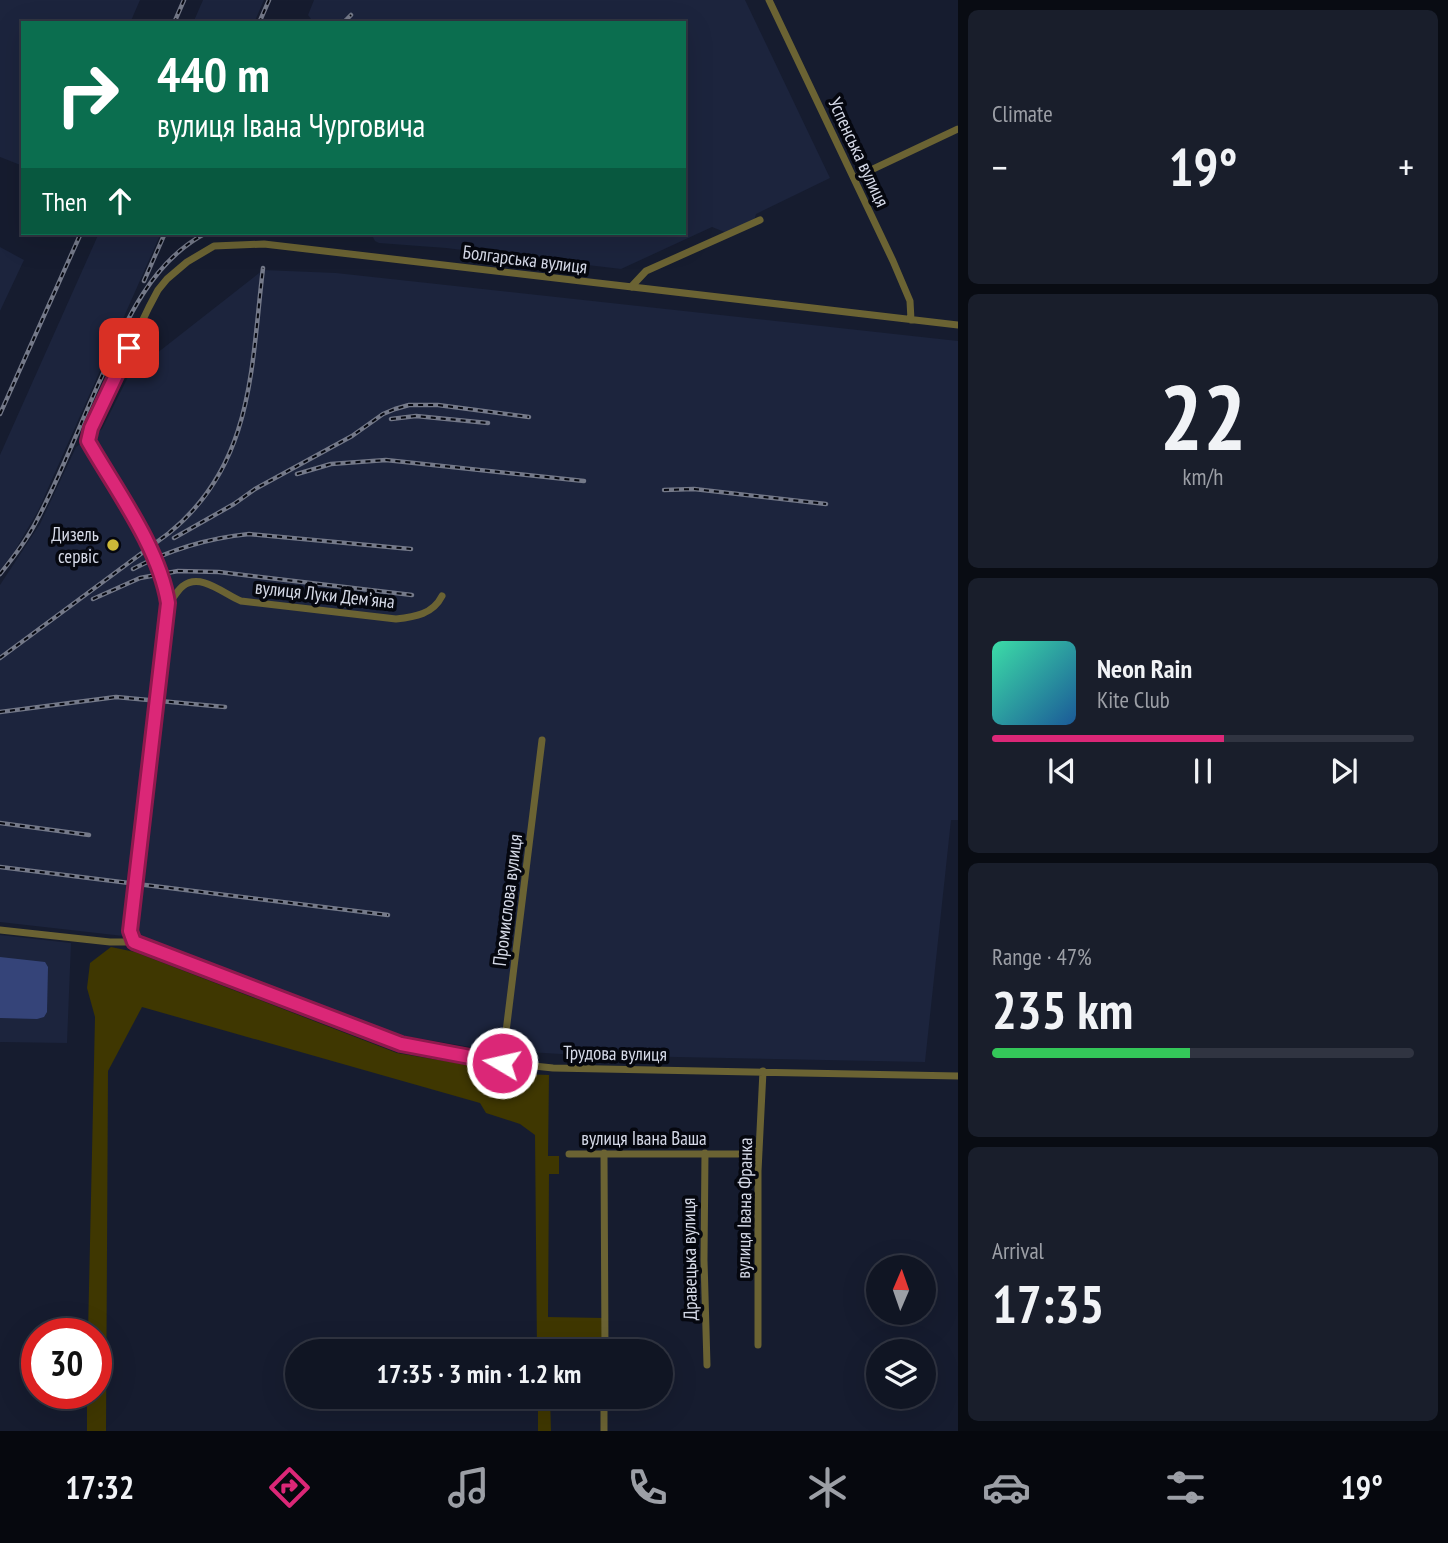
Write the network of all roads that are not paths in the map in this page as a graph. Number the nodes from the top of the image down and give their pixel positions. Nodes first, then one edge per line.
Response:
1 (769, 0) edge
2 (958, 129) edge
3 (854, 178) junction
4 (760, 220) dead end
5 (631, 287) junction
6 (911, 320) junction
7 (958, 325) edge
8 (442, 596) dead end
9 (168, 603) junction
10 (542, 740) dead end
11 (0, 930) edge
12 (134, 942) junction
13 (502, 1063) junction
14 (763, 1071) junction
15 (958, 1076) edge
16 (759, 1150) junction
17 (604, 1153) junction
18 (705, 1153) junction
19 (569, 1154) dead end
20 (605, 1339) edge
21 (758, 1345) dead end
22 (707, 1365) dead end
23 (604, 1409) edge
24 (604, 1431) edge

1 - 3 street, Успенська вулиця
2 - 3 street
3 - 6 street, Успенська вулиця
4 - 5 street
5 - 6 street, Болгарська вулиця
5 - 9 street, Болгарська вулиця
6 - 7 street, Болгарська вулиця
8 - 9 street, вулиця Луки Демʼяна
9 - 12 street
10 - 13 street, Промислова вулиця
11 - 12 street, Трудова вулиця
12 - 13 street, Трудова вулиця
13 - 14 street, Трудова вулиця
14 - 15 street, Трудова вулиця
14 - 16 street, вулиця Івана Франка
16 - 18 street, вулиця Івана Ваша
16 - 21 street, вулиця Івана Франка
17 - 18 street, вулиця Івана Ваша
17 - 19 street, вулиця Івана Ваша
17 - 20 street
18 - 22 street, Дравецька вулиця
23 - 24 street

